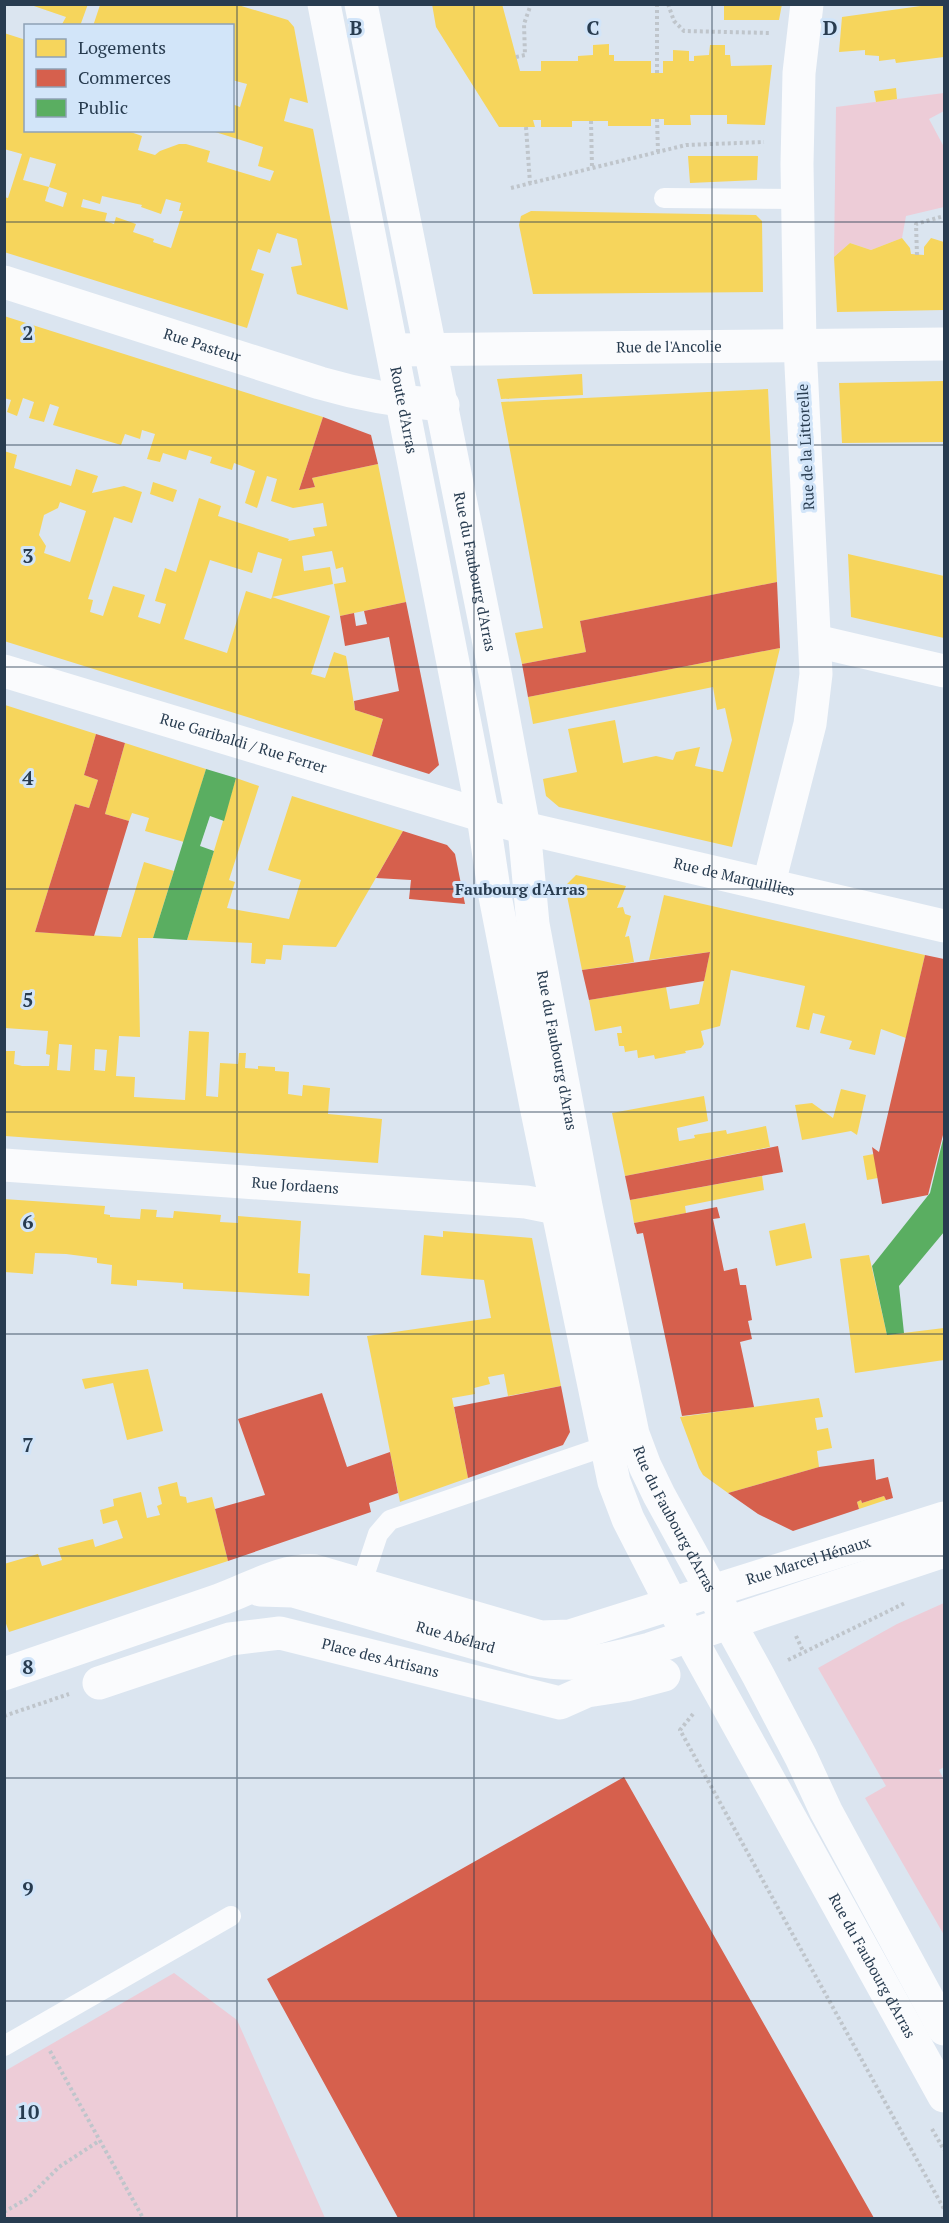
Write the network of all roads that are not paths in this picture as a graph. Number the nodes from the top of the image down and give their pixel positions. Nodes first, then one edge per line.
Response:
1 (324, 4) edge
2 (361, 4) edge
3 (807, 4) edge
4 (664, 198) dead end
5 (798, 199) junction
6 (4, 282) edge
7 (945, 344) edge
8 (800, 345) junction
9 (393, 350) junction
10 (431, 350) junction
11 (402, 402) junction
12 (442, 405) junction
13 (816, 641) junction
14 (4, 671) edge
15 (945, 671) edge
16 (506, 822) junction
17 (769, 884) junction
18 (945, 926) edge
19 (4, 1165) edge
20 (571, 1207) junction
21 (606, 1446) junction
22 (945, 1518) edge
23 (945, 1551) edge
24 (361, 1585) junction
25 (712, 1591) junction
26 (222, 1599) junction
27 (672, 1605) junction
28 (730, 1623) junction
29 (690, 1636) junction
30 (4, 1674) edge
31 (664, 1675) dead end
32 (99, 1683) road end
33 (231, 1916) dead end
34 (945, 2029) edge
35 (4, 2046) edge
36 (945, 2096) edge

1 - 9 street, Route d'Arras
2 - 10 street, Rue du Faubourg d'Arras
3 - 5 street, Rue de la Littorelle
4 - 5 lane
5 - 8 street, Rue de la Littorelle
6 - 11 street, Rue Pasteur
7 - 8 street, Rue de l'Ancolie
8 - 10 street, Rue de l'Ancolie
8 - 13 street, Rue de la Littorelle
9 - 10 street, Rue de l'Ancolie
9 - 11 street, Route d'Arras
10 - 12 street, Rue du Faubourg d'Arras
11 - 12 street, Rue Pasteur
11 - 16 street, Route d'Arras
12 - 16 street, Rue du Faubourg d'Arras
13 - 15 street
13 - 17 street, Rue de la Littorelle
14 - 16 street, Rue Garibaldi / Rue Ferrer
16 - 17 street, Rue de Marquillies
16 - 20 street, Rue du Faubourg d'Arras
16 - 20 street, Rue du Faubourg d'Arras
17 - 18 street, Rue de Marquillies
19 - 20 street, Rue Jordaens
20 - 21 street, Rue du Faubourg d'Arras
20 - 25 street, Rue du Faubourg d'Arras
21 - 24 lane
21 - 27 street, Rue du Faubourg d'Arras
22 - 25 street, Rue Marcel Hénaux
23 - 28 street
24 - 26 street, Rue Abélard
24 - 27 street, Rue Abélard
25 - 27 street, Rue Marcel Hénaux
25 - 28 street, Rue du Faubourg d'Arras
26 - 29 street, Rue Abélard
26 - 30 street, Rue Abélard
27 - 29 street, Rue du Faubourg d'Arras
28 - 29 street
28 - 34 street, Rue du Faubourg d'Arras
29 - 36 street, Rue du Faubourg d'Arras
31 - 32 street, Place des Artisans
33 - 35 lane

